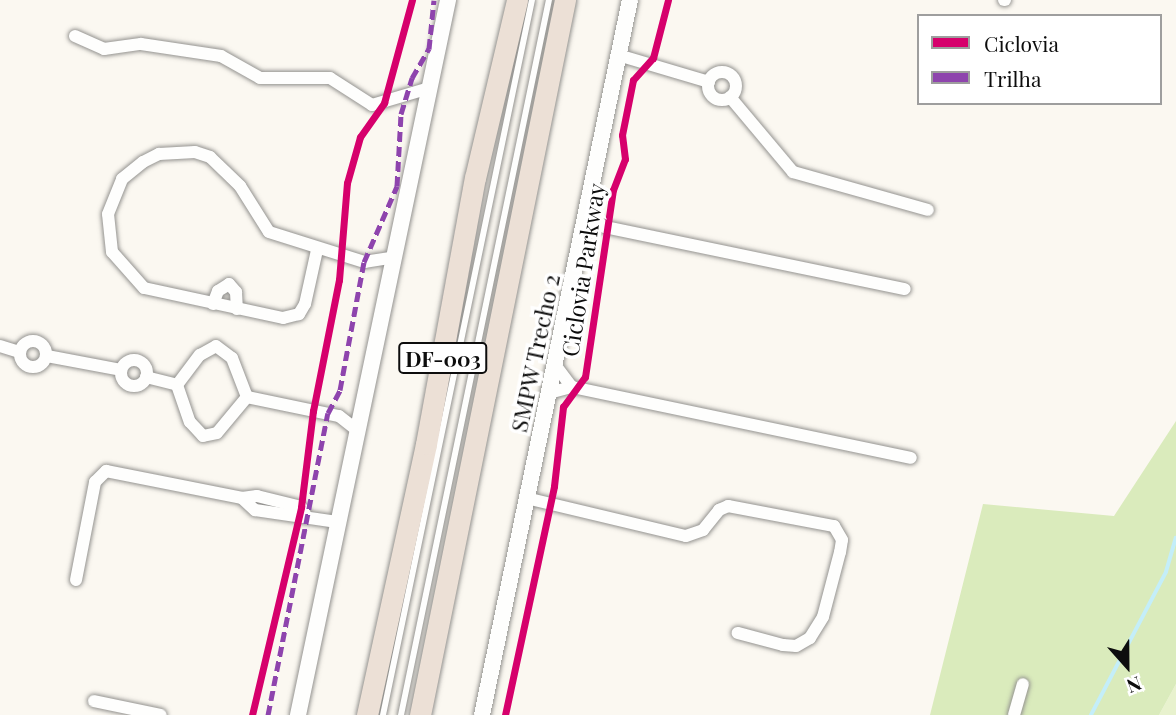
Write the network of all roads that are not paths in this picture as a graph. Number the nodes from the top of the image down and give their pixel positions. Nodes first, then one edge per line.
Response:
1 (448, 0) edge
2 (517, 0) edge
3 (532, 0) edge
4 (549, 0) edge
5 (565, 0) edge
6 (630, 0) edge
7 (75, 36) dead end
8 (618, 55) junction
9 (709, 82) junction
10 (429, 88) junction
11 (730, 97) junction
12 (928, 210) dead end
13 (587, 215) junction
14 (605, 227) junction
15 (584, 232) junction
16 (317, 250) junction
17 (394, 257) junction
18 (374, 262) junction
19 (389, 279) junction
20 (905, 289) dead end
21 (213, 304) junction
22 (237, 309) junction
23 (0, 346) edge
24 (556, 366) junction
25 (177, 385) junction
26 (572, 387) junction
27 (549, 393) junction
28 (247, 397) junction
29 (361, 412) junction
30 (339, 416) junction
31 (357, 430) junction
32 (911, 458) dead end
33 (526, 498) junction
34 (337, 522) junction
35 (76, 580) dead end
36 (738, 633) dead end
37 (1023, 684) dead end
38 (94, 701) dead end
39 (161, 715) edge
40 (298, 715) edge
41 (367, 715) edge
42 (383, 715) edge
43 (401, 715) edge
44 (420, 715) edge
45 (482, 715) edge
46 (1014, 715) edge

1 - 10 street
2 - 41 highway, DF-003
3 - 42 lane
4 - 43 lane
5 - 44 highway, DF-003
6 - 8 street, SMPW Trecho 2
7 - 10 street
8 - 9 street
8 - 13 street, SMPW Trecho 2
9 - 11 street
9 - 11 street
10 - 17 street
11 - 12 street
13 - 14 street
13 - 15 street, SMPW Trecho 2
14 - 15 street
14 - 20 street
15 - 24 street, SMPW Trecho 2
16 - 18 street
16 - 21 street
16 - 22 street
17 - 18 street
17 - 19 street
18 - 19 street
19 - 29 street
21 - 22 street
21 - 22 street
23 - 25 street
24 - 26 street
24 - 27 street, SMPW Trecho 2
25 - 28 street
25 - 28 street
26 - 27 street
26 - 32 street
27 - 33 street, SMPW Trecho 2
28 - 30 street
29 - 30 street
29 - 31 street
30 - 31 street
31 - 34 street
33 - 36 street
33 - 45 street, SMPW Trecho 2
34 - 35 street
34 - 40 street
37 - 46 street
38 - 39 street

